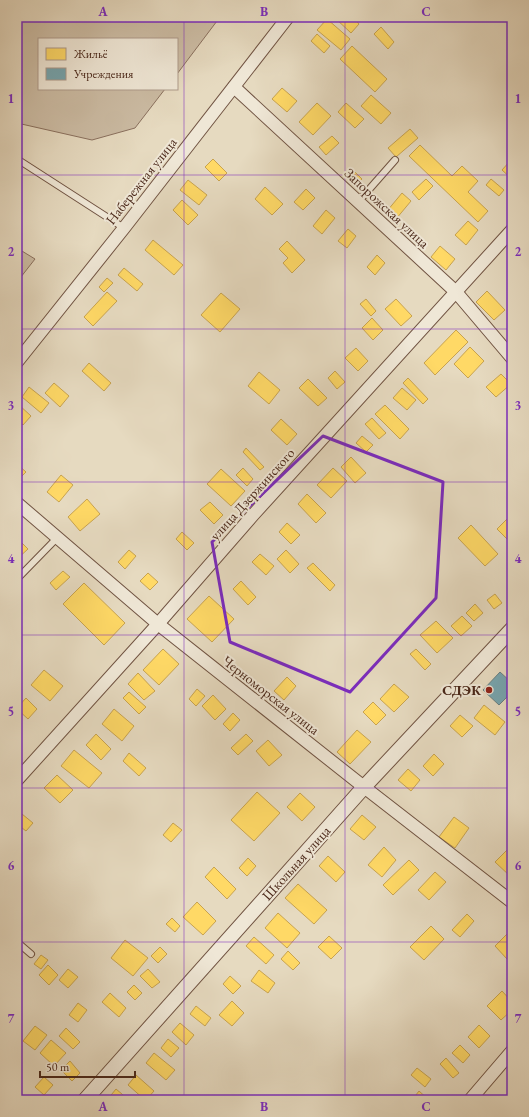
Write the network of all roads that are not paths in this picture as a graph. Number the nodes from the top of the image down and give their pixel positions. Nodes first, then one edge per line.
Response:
1 (288, 17) edge
2 (234, 86) junction
3 (17, 159) edge
4 (394, 160) dead end
5 (358, 202) junction
6 (124, 228) junction
7 (512, 230) edge
8 (456, 292) junction
9 (512, 358) edge
10 (17, 362) edge
11 (17, 503) edge
12 (57, 538) junction
13 (17, 579) edge
14 (158, 624) junction
15 (512, 629) edge
16 (17, 780) edge
17 (364, 787) junction
18 (512, 902) edge
19 (17, 942) edge
20 (31, 954) dead end
21 (512, 1051) edge
22 (85, 1100) edge
23 (470, 1100) edge

1 - 2 street, Набережная улица
2 - 5 street, Запорожская улица
2 - 6 street, Набережная улица
3 - 6 lane
4 - 5 lane
5 - 8 street, Запорожская улица
6 - 10 street, Набережная улица
7 - 8 street, улица Дзержинского
8 - 9 street, Запорожская улица
8 - 14 street, улица Дзержинского
11 - 12 street, Черноморская улица
12 - 13 lane
12 - 14 street, Черноморская улица
14 - 16 street, улица Дзержинского
14 - 17 street, Черноморская улица
15 - 17 street, Школьная улица
17 - 18 street, Черноморская улица
17 - 22 street, Школьная улица
19 - 20 lane
21 - 23 street

